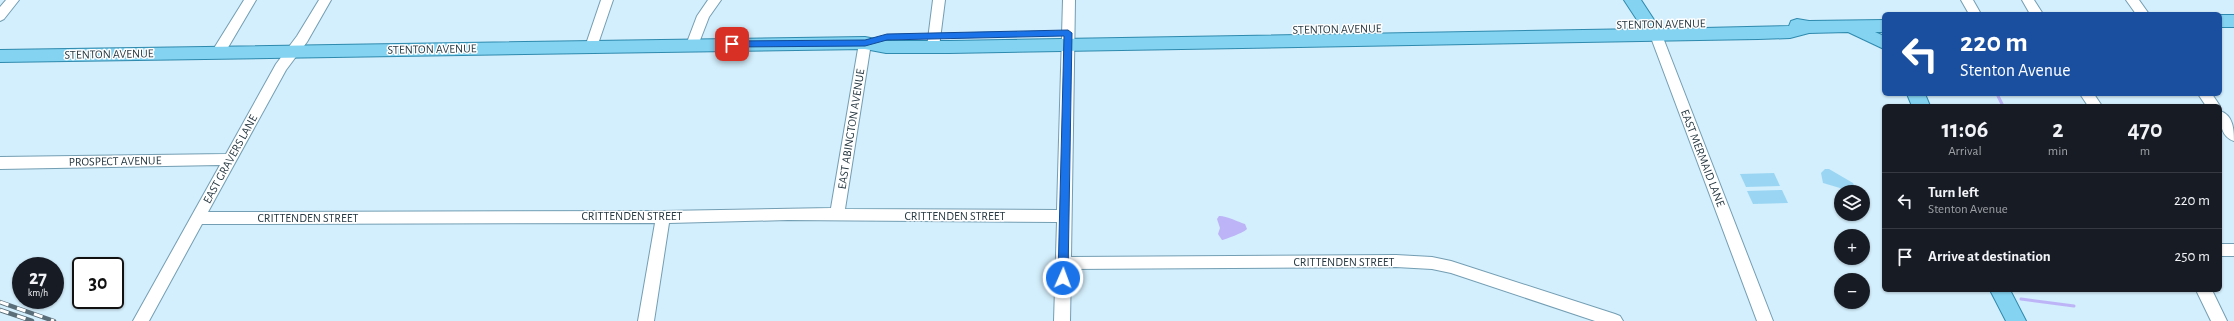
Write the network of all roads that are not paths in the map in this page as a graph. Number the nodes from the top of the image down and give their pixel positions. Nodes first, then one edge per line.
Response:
1 (13, 0) edge
2 (250, 0) edge
3 (325, 0) edge
4 (607, 0) edge
5 (715, 0) edge
6 (939, 0) edge
7 (1069, 0) edge
8 (1632, 0) edge
9 (1967, 0) edge
10 (2028, 0) edge
11 (2132, 0) edge
12 (1974, 12) edge
13 (2036, 12) edge
14 (2141, 12) edge
15 (0, 16) edge
16 (2234, 20) edge
17 (2222, 21) edge
18 (1844, 26) junction
19 (1882, 27) edge
20 (1652, 30) junction
21 (1069, 39) junction
22 (934, 41) junction
23 (1882, 42) edge
24 (865, 43) junction
25 (692, 45) junction
26 (591, 47) junction
27 (292, 51) junction
28 (218, 53) junction
29 (0, 56) edge
30 (2222, 119) edge
31 (2234, 136) edge
32 (230, 159) junction
33 (0, 163) edge
34 (837, 215) junction
35 (1065, 216) junction
36 (663, 217) junction
37 (198, 218) junction
38 (2222, 250) edge
39 (2234, 250) edge
40 (1064, 263) junction
41 (2001, 292) edge
42 (2205, 292) edge
43 (141, 321) edge
44 (646, 321) edge
45 (1062, 321) edge
46 (1615, 321) edge
47 (1765, 321) edge
48 (2016, 321) edge
49 (2219, 321) edge

1 - 15 street
2 - 28 street
3 - 27 street, EAST GRAVERS LANE
4 - 26 street
5 - 25 street
6 - 22 street
7 - 21 street
8 - 20 main road, EAST MERMAID LANE
9 - 12 street
10 - 13 street
11 - 14 street
16 - 17 main road
18 - 19 main road, STENTON AVENUE
18 - 20 main road, STENTON AVENUE
18 - 23 main road
20 - 21 main road, STENTON AVENUE
20 - 47 street, EAST MERMAID LANE
21 - 22 main road, STENTON AVENUE
21 - 35 street
22 - 24 main road, STENTON AVENUE
24 - 25 main road, STENTON AVENUE
24 - 34 street, EAST ABINGTON AVENUE
25 - 26 main road, STENTON AVENUE
26 - 27 main road, STENTON AVENUE
27 - 28 main road, STENTON AVENUE
27 - 32 street, EAST GRAVERS LANE
28 - 29 main road, STENTON AVENUE
30 - 31 street
32 - 33 street, PROSPECT AVENUE
32 - 37 street, EAST GRAVERS LANE
34 - 35 street, CRITTENDEN STREET
34 - 36 street, CRITTENDEN STREET
35 - 40 street
36 - 37 street, CRITTENDEN STREET
36 - 44 street
37 - 43 street, EAST GRAVERS LANE
38 - 39 street
40 - 45 street
40 - 46 street, CRITTENDEN STREET
41 - 48 main road
42 - 49 street

